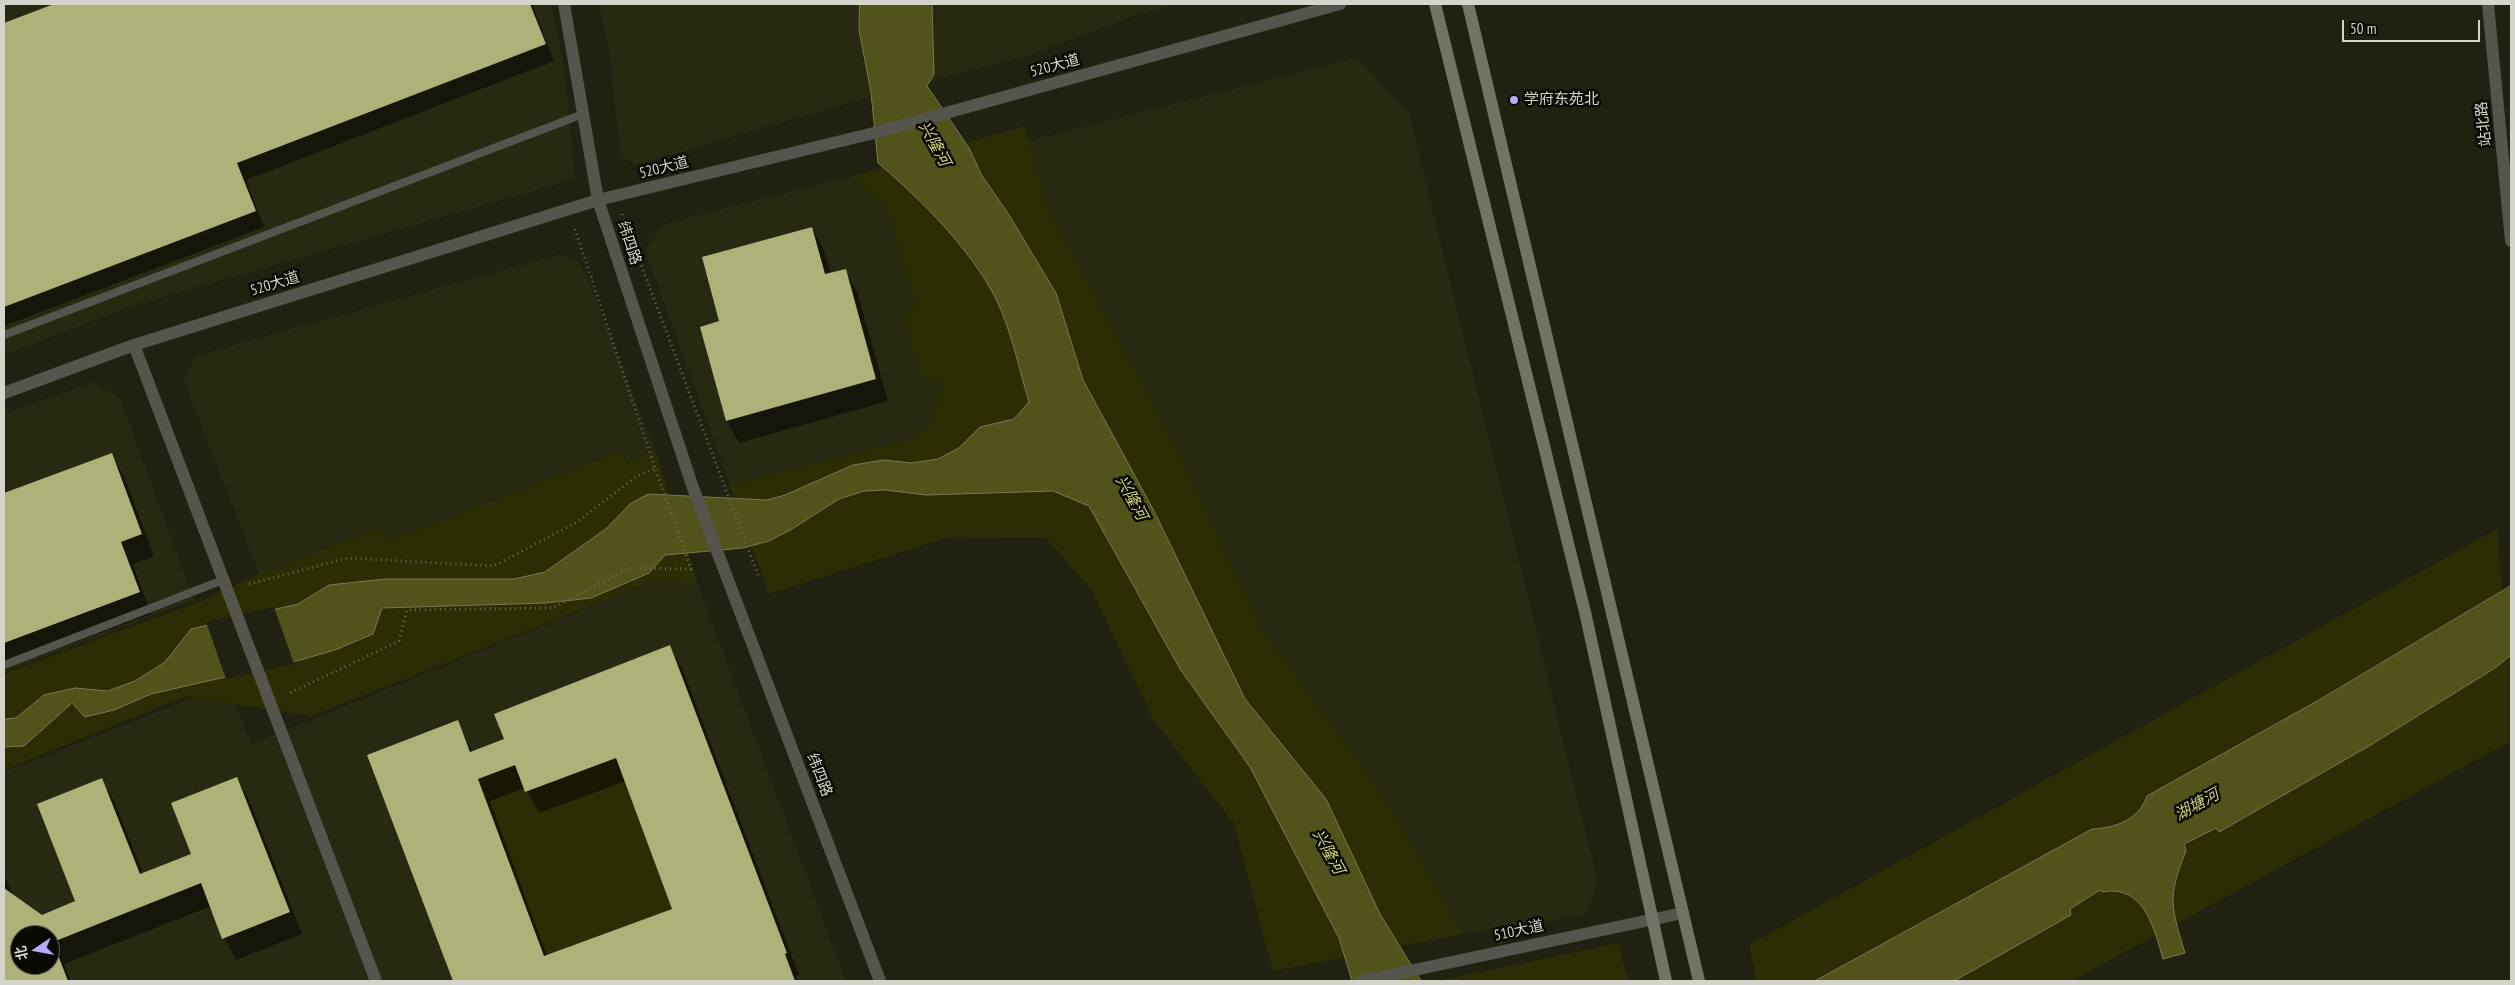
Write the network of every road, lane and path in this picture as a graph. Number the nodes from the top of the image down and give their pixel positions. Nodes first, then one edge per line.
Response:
1 (564, 4) edge
2 (1340, 4) edge
3 (1435, 4) edge
4 (1468, 4) edge
5 (2488, 4) edge
6 (583, 114) junction
7 (598, 200) junction
8 (622, 214) dead end
9 (575, 230) dead end
10 (2511, 241) edge
11 (4, 335) edge
12 (134, 345) junction
13 (4, 393) edge
14 (655, 468) junction
15 (758, 575) dead end
16 (223, 580) junction
17 (249, 584) dead end
18 (4, 665) edge
19 (290, 693) dead end
20 (1683, 913) junction
21 (1652, 919) junction
22 (376, 981) edge
23 (880, 981) edge
24 (1362, 981) edge
25 (1666, 981) edge
26 (1699, 981) edge

1 - 6 street, 纬四路
2 - 7 street, 520大道
3 - 21 main road
4 - 20 main road
5 - 10 street, 站北路
6 - 7 street, 纬四路
6 - 11 lane
7 - 12 street, 520大道
7 - 23 street, 纬四路
8 - 15 path
9 - 14 path
12 - 13 street, 520大道
12 - 16 street
14 - 17 path
14 - 19 path
16 - 18 lane
16 - 22 street
20 - 21 street, 510大道
20 - 26 main road
21 - 24 street, 510大道
21 - 25 main road

